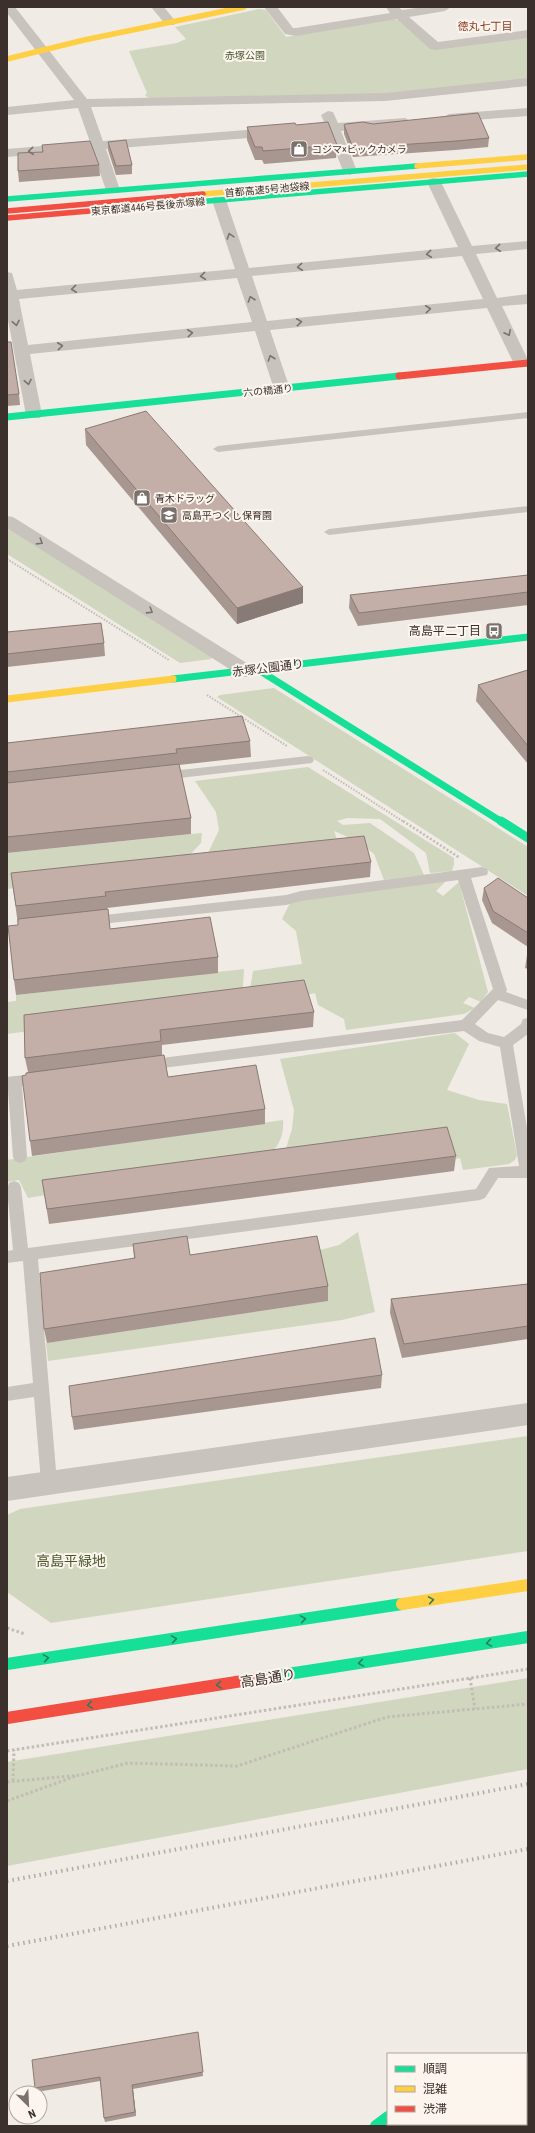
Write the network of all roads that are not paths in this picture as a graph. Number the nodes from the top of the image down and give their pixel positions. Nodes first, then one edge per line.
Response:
1 (8, 7) edge
2 (156, 7) edge
3 (244, 7) edge
4 (270, 7) edge
5 (445, 7) edge
6 (396, 11) edge
7 (170, 22) junction
8 (528, 34) edge
9 (42, 50) junction
10 (7, 59) edge
11 (528, 82) edge
12 (322, 99) junction
13 (83, 103) junction
14 (7, 111) edge
15 (528, 112) edge
16 (434, 119) edge
17 (419, 120) edge
18 (333, 127) junction
19 (98, 146) junction
20 (7, 153) edge
21 (528, 157) edge
22 (528, 162) edge
23 (528, 167) edge
24 (350, 171) junction
25 (528, 174) edge
26 (434, 182) junction
27 (113, 190) junction
28 (7, 200) edge
29 (218, 200) junction
30 (7, 205) edge
31 (7, 211) edge
32 (7, 218) edge
33 (528, 245) edge
34 (468, 251) junction
35 (242, 273) junction
36 (7, 276) edge
37 (11, 295) junction
38 (528, 299) edge
39 (493, 302) junction
40 (260, 326) junction
41 (22, 350) junction
42 (525, 364) edge
43 (282, 389) junction
44 (34, 415) junction
45 (528, 415) edge
46 (7, 417) edge
47 (218, 449) dead end
48 (528, 510) edge
49 (7, 521) edge
50 (329, 532) dead end
51 (528, 636) edge
52 (251, 670) junction
53 (7, 699) edge
54 (308, 760) road end
55 (150, 778) edge
56 (528, 838) edge
57 (482, 872) road end
58 (463, 874) junction
59 (77, 922) edge
60 (495, 994) junction
61 (528, 1005) edge
62 (528, 1023) edge
63 (466, 1025) junction
64 (506, 1043) junction
65 (134, 1067) edge
66 (55, 1077) edge
67 (11, 1082) edge
68 (20, 1157) dead end
69 (14, 1187) dead end
70 (19, 1256) edge
71 (41, 1389) junction
72 (7, 1394) edge
73 (528, 1414) edge
74 (49, 1482) junction
75 (7, 1488) edge
76 (528, 1585) edge
77 (528, 1637) edge
78 (7, 1664) edge
79 (7, 1718) edge
80 (387, 2118) edge
81 (376, 2126) edge

1 - 9 street
2 - 7 street
3 - 7 main road
4 - 6 street
5 - 6 street
6 - 8 street
7 - 9 main road
9 - 10 main road
9 - 13 street
11 - 12 street
12 - 13 street
12 - 18 street
13 - 14 street
13 - 19 street
15 - 16 street
17 - 18 street
18 - 19 street
18 - 24 street
19 -> 20 street
19 - 27 street
21 - 24 main road, 東京都道446号長後赤塚線
22 - 30 main road, 首都高速5号池袋線
23 - 31 main road, 首都高速5号池袋線
24 - 27 main road, 東京都道446号長後赤塚線
25 - 26 main road, 東京都道446号長後赤塚線
26 - 29 main road, 東京都道446号長後赤塚線
26 - 34 street
27 - 28 main road, 東京都道446号長後赤塚線
29 - 32 main road, 東京都道446号長後赤塚線
35 -> 29 street
33 -> 34 street
34 -> 35 street
34 - 39 street
35 -> 37 street
40 -> 35 street
36 - 37 street
37 -> 41 street
38 - 39 street
40 -> 39 street
39 -> 42 street
41 -> 40 street
43 -> 40 street
41 -> 44 street
42 - 43 main road, 六の橋通り
43 - 44 main road, 六の橋通り
44 - 46 main road, 六の橋通り
45 - 47 lane
48 - 50 lane
49 -> 52 street
51 - 52 main road, 赤塚公園通り
52 - 53 main road, 赤塚公園通り
52 - 56 main road
54 - 55 lane
57 - 58 lane
58 - 59 lane
58 - 60 lane
60 - 61 lane
60 - 63 lane
62 - 64 lane
63 - 64 lane
63 - 65 lane
64 - 70 lane
66 - 67 lane
67 - 68 lane
69 - 70 lane
70 - 71 lane
71 - 72 lane
71 - 74 lane
73 - 74 street
74 - 75 street
78 -> 76 main road
77 -> 79 main road, 高島通り
80 - 81 main road

